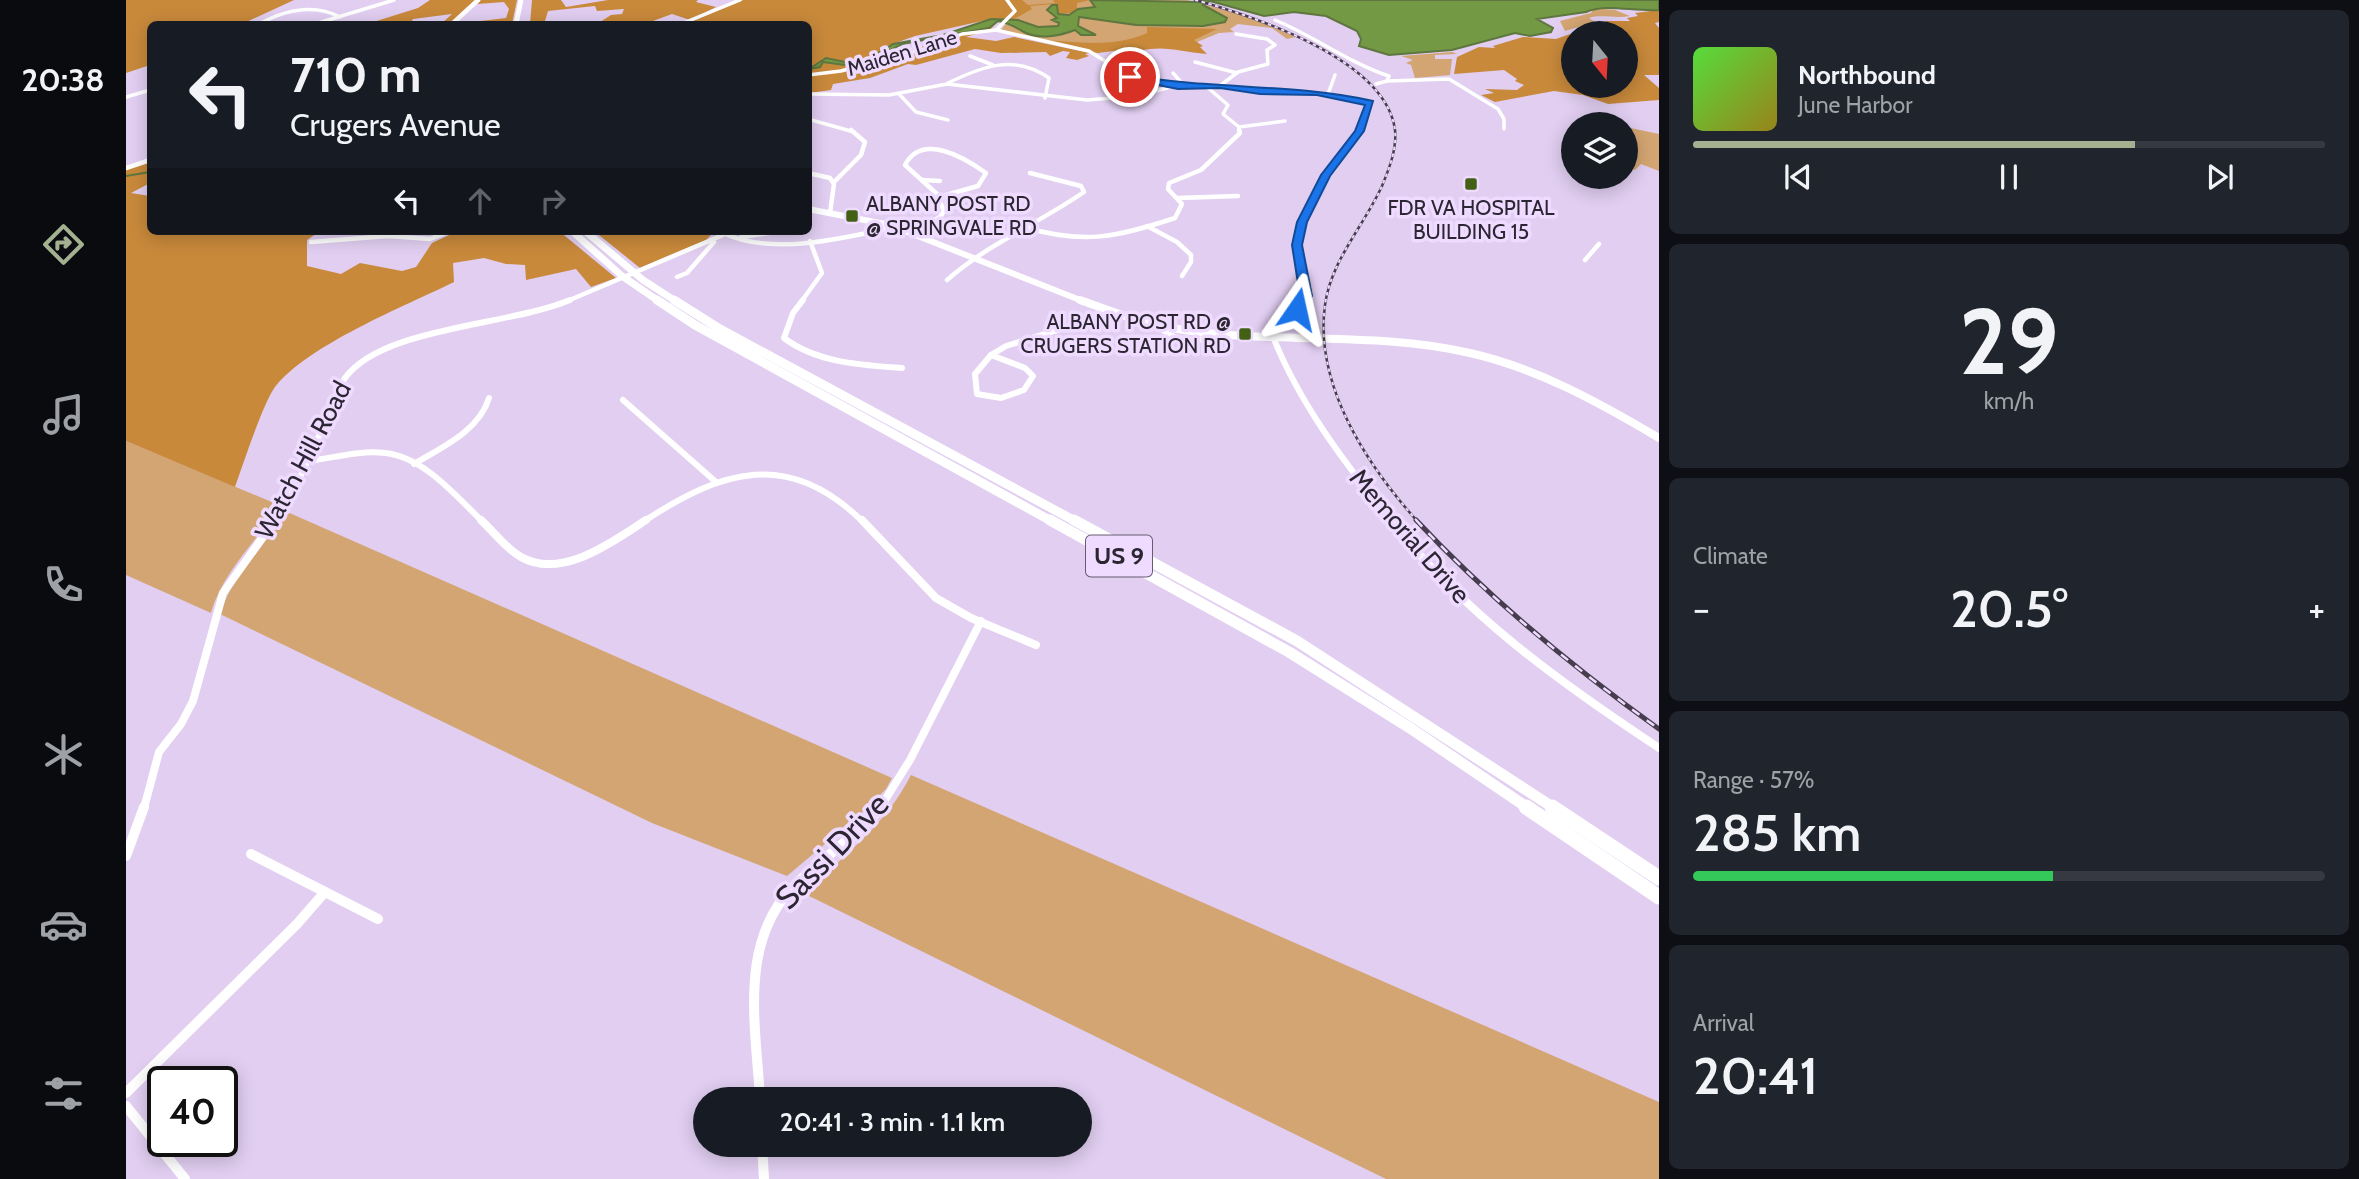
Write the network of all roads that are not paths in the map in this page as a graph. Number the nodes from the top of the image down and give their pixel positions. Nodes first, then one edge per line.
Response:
1 (394, 0) edge
2 (478, 0) edge
3 (521, 0) edge
4 (528, 0) edge
5 (740, 0) edge
6 (1007, 0) edge
7 (340, 17) junction
8 (1275, 20) dead end
9 (265, 21) edge
10 (326, 21) edge
11 (455, 21) edge
12 (517, 21) edge
13 (524, 21) edge
14 (688, 21) edge
15 (996, 30) junction
16 (1236, 34) dead end
17 (970, 55) dead end
18 (1195, 62) dead end
19 (993, 65) junction
20 (1173, 73) dead end
21 (1237, 73) junction
22 (812, 75) edge
23 (1335, 75) dead end
24 (1387, 81) junction
25 (947, 84) junction
26 (1376, 84) dead end
27 (1178, 86) junction
28 (1220, 86) junction
29 (1207, 87) junction
30 (147, 91) edge
31 (812, 94) edge
32 (898, 94) junction
33 (1328, 94) junction
34 (126, 97) edge
35 (1344, 97) junction
36 (1045, 98) junction
37 (1357, 100) dead end
38 (812, 120) edge
39 (948, 120) dead end
40 (1285, 121) dead end
41 (1239, 127) junction
42 (1504, 129) dead end
43 (147, 161) edge
44 (126, 168) edge
45 (1030, 173) dead end
46 (812, 174) edge
47 (922, 180) junction
48 (834, 182) junction
49 (951, 194) junction
50 (1238, 196) dead end
51 (939, 197) junction
52 (1178, 198) junction
53 (812, 210) edge
54 (830, 212) junction
55 (1147, 226) junction
56 (895, 227) junction
57 (1024, 227) junction
58 (912, 233) junction
59 (440, 235) edge
60 (576, 235) edge
61 (590, 235) edge
62 (718, 235) edge
63 (720, 235) edge
64 (728, 235) edge
65 (750, 235) edge
66 (388, 236) joint
67 (734, 237) junction
68 (810, 241) junction
69 (311, 242) dead end
70 (1599, 244) dead end
71 (976, 258) junction
72 (1585, 260) dead end
73 (1182, 275) dead end
74 (677, 277) dead end
75 (947, 280) dead end
76 (1113, 313) junction
77 (1272, 336) junction
78 (991, 355) junction
79 (902, 368) dead end
80 (489, 398) dead end
81 (623, 400) dead end
82 (1659, 438) edge
83 (308, 461) junction
84 (414, 464) junction
85 (716, 482) junction
86 (981, 621) junction
87 (1036, 645) dead end
88 (1659, 748) edge
89 (251, 854) dead end
90 (126, 856) edge
91 (1659, 878) edge
92 (325, 892) junction
93 (1659, 897) edge
94 (378, 919) dead end
95 (759, 1087) edge
96 (126, 1093) edge
97 (126, 1106) edge
98 (763, 1157) edge
99 (185, 1179) edge
100 (764, 1179) edge

1 - 7 street
2 - 11 main road
3 - 12 highway
4 - 13 highway
5 - 14 street
6 - 15 street
7 - 9 street
7 - 10 street
8 - 24 street
15 - 22 street, Maiden Lane
15 - 27 street, Maiden Lane
16 - 21 street
17 - 19 street
18 - 21 street
19 - 25 street
19 - 36 street
20 - 27 street
21 - 28 street
23 - 33 street
24 - 26 street
24 - 42 street
25 - 32 street
25 - 36 street
27 - 29 street
27 - 36 street
28 - 29 street
28 - 33 street
29 - 41 street
30 - 34 street
31 - 32 street
32 - 39 street
33 - 35 street
35 - 37 street
35 - 77 street
38 - 48 street
40 - 41 street
41 - 52 street
43 - 44 street
45 - 57 street
46 - 48 street
47 - 49 street
47 - 49 street
47 - 51 street
48 - 54 street
49 - 51 street
50 - 52 street
51 - 58 street
52 - 55 street
53 - 54 main road
54 - 56 main road
55 - 57 street
55 - 73 street
56 - 58 main road
56 - 68 street
57 - 71 street
58 - 71 main road
59 - 66 street
60 - 93 highway, US 9
61 - 91 highway, US 9
62 - 83 street, Watch Hill Road
63 - 74 street
64 - 67 street
65 - 67 street
66 - 69 street
67 - 68 street
68 - 79 street
70 - 72 street
71 - 75 street
71 - 76 main road
76 - 77 main road
76 - 78 street
77 - 82 main road
77 - 88 street, Memorial Drive
78 - 78 street
80 - 84 street
81 - 85 street
83 - 84 street
83 - 90 street, Watch Hill Road
84 - 85 street
85 - 86 street
86 - 87 street
86 - 95 street, Sassi Drive
89 - 92 street
92 - 94 street
92 - 96 street
97 - 99 street
98 - 100 street

